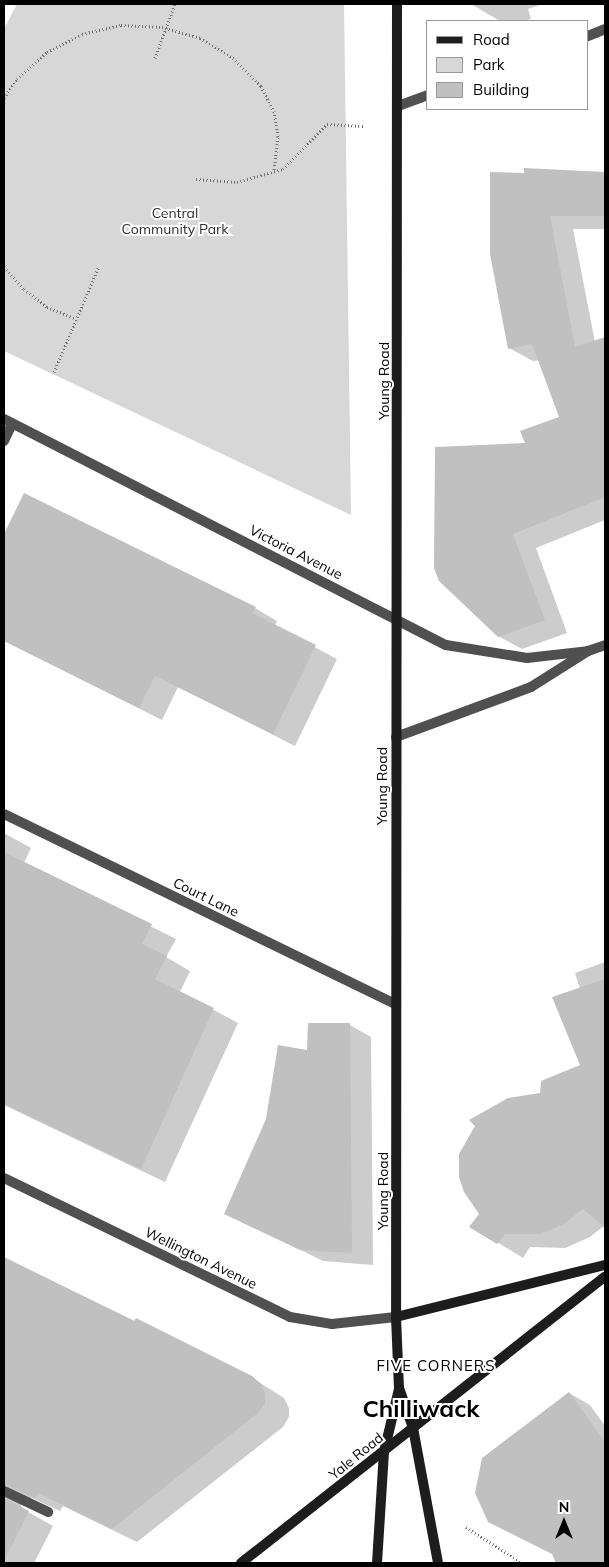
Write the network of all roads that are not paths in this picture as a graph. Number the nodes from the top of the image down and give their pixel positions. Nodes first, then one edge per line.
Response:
1 (397, 4) edge
2 (605, 29) edge
3 (589, 36) edge
4 (426, 96) edge
5 (398, 106) junction
6 (8, 422) edge
7 (4, 441) edge
8 (396, 618) junction
9 (605, 645) edge
10 (588, 651) junction
11 (396, 737) junction
12 (4, 814) edge
13 (396, 1004) junction
14 (4, 1178) edge
15 (605, 1265) edge
16 (605, 1277) edge
17 (396, 1317) junction
18 (399, 1388) junction
19 (413, 1428) junction
20 (384, 1452) junction
21 (4, 1491) edge
22 (48, 1512) dead end
23 (241, 1563) edge
24 (378, 1563) edge
25 (438, 1563) edge

1 - 5 street, Young Road
2 - 3 street
4 - 5 street
5 - 8 street, Young Road
6 - 7 street
6 - 8 street, Victoria Avenue
8 - 10 street, Victoria Avenue
8 - 11 street, Young Road
9 - 10 street, Victoria Avenue
10 - 11 street, Victoria Avenue
11 - 13 street, Young Road
12 - 13 street, Court Lane
13 - 17 street, Young Road
14 - 17 street, Wellington Avenue
15 - 17 street
16 - 19 street, Yale Road
17 - 18 street, Young Road
18 - 19 street, Young Road
18 - 20 street
19 - 20 street, Yale Road
19 - 25 street, Young Road
20 - 23 street, Yale Road
20 - 24 street
21 - 22 street

